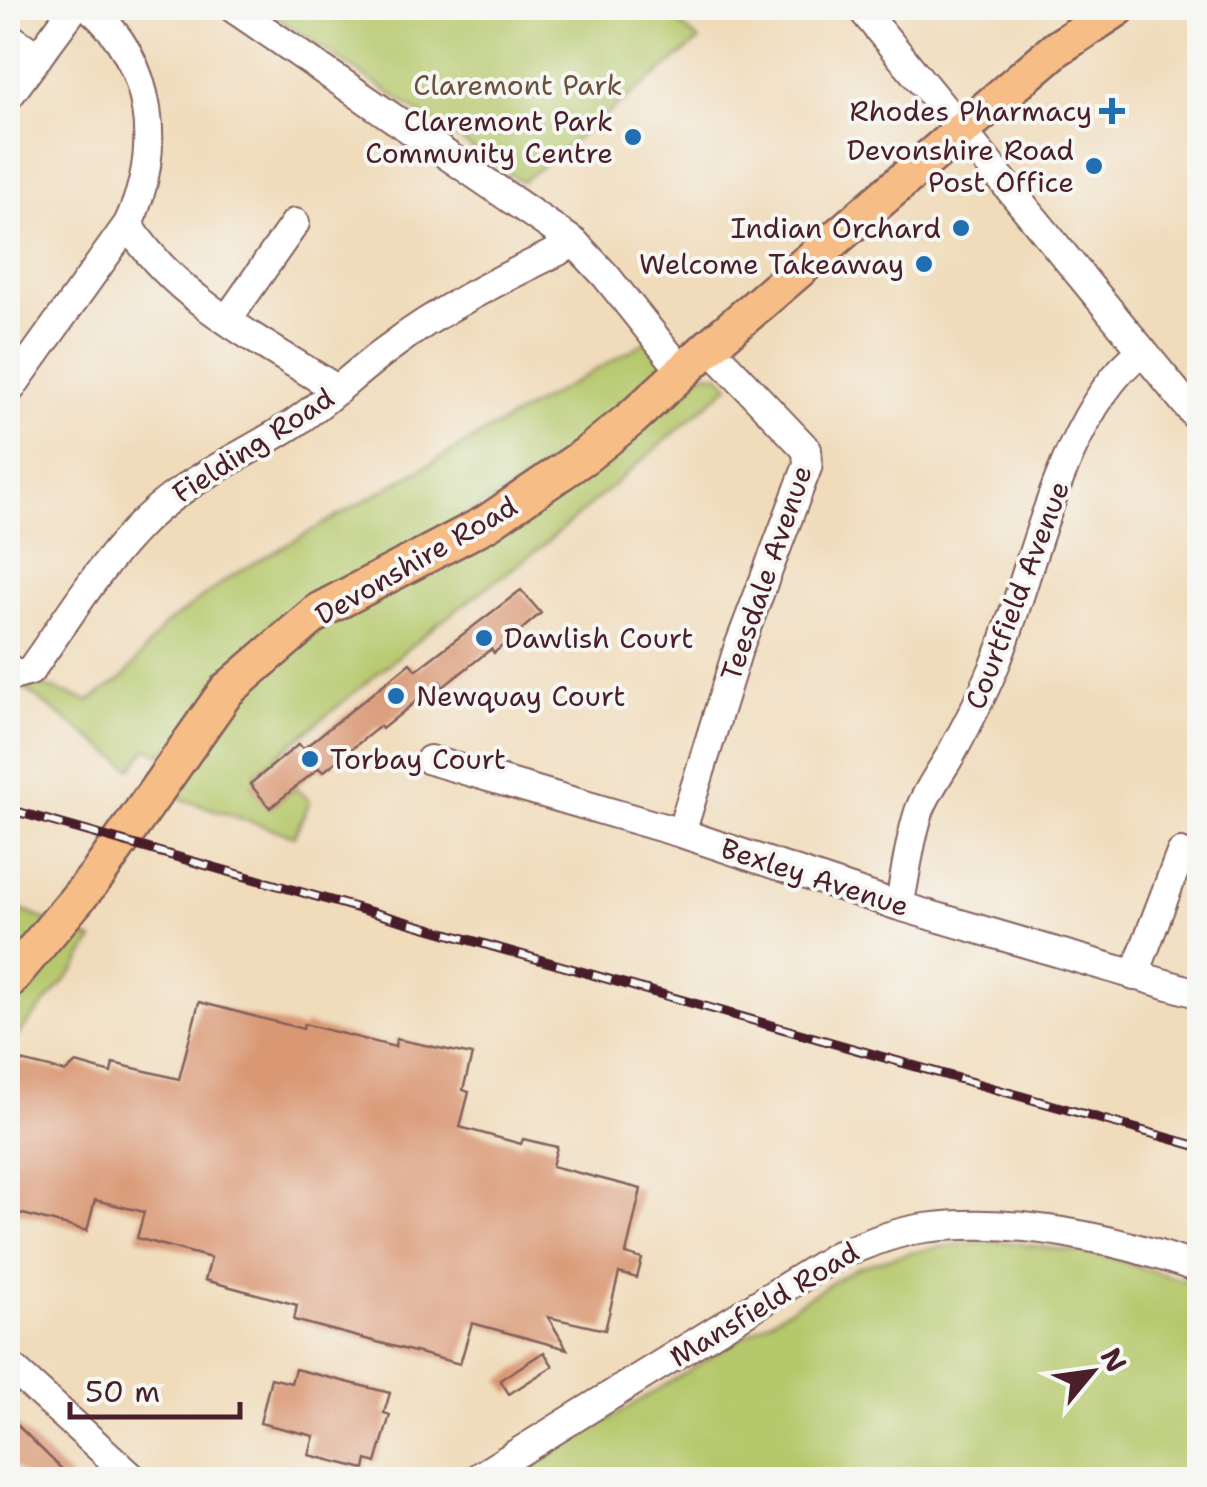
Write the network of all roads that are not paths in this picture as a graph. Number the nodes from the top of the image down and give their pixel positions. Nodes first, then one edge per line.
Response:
1 (74, 8) edge
2 (90, 8) edge
3 (232, 8) edge
4 (861, 8) edge
5 (1118, 8) edge
6 (8, 36) edge
7 (38, 57) junction
8 (8, 97) edge
9 (960, 130) junction
10 (294, 223) dead end
11 (128, 224) junction
12 (575, 243) junction
13 (228, 320) junction
14 (709, 346) junction
15 (1140, 352) junction
16 (682, 371) junction
17 (338, 390) junction
18 (8, 392) edge
19 (1200, 421) edge
20 (18, 669) edge
21 (430, 760) dead end
22 (681, 832) junction
23 (1181, 853) dead end
24 (900, 906) junction
25 (1134, 976) junction
26 (8, 981) edge
27 (1200, 994) edge
28 (1200, 1269) edge
29 (8, 1364) edge
30 (131, 1479) edge
31 (474, 1480) edge

1 - 7 street
2 - 11 street
3 - 12 street
4 - 9 street
5 - 9 main road, Devonshire Road
6 - 7 street
7 - 8 street
9 - 14 main road, Devonshire Road
9 - 15 street
10 - 13 street
11 - 13 street
11 - 18 street
12 - 16 street
12 - 17 street, Fielding Road
13 - 17 street
14 - 16 main road, Devonshire Road
14 - 22 street, Teesdale Avenue
15 - 19 street
15 - 24 street, Courtfield Avenue
16 - 26 main road, Devonshire Road
17 - 20 street, Fielding Road
21 - 22 street, Bexley Avenue
22 - 24 street, Bexley Avenue
23 - 25 street
24 - 25 street, Bexley Avenue
25 - 27 street, Bexley Avenue
28 - 31 street, Mansfield Road
29 - 30 street

